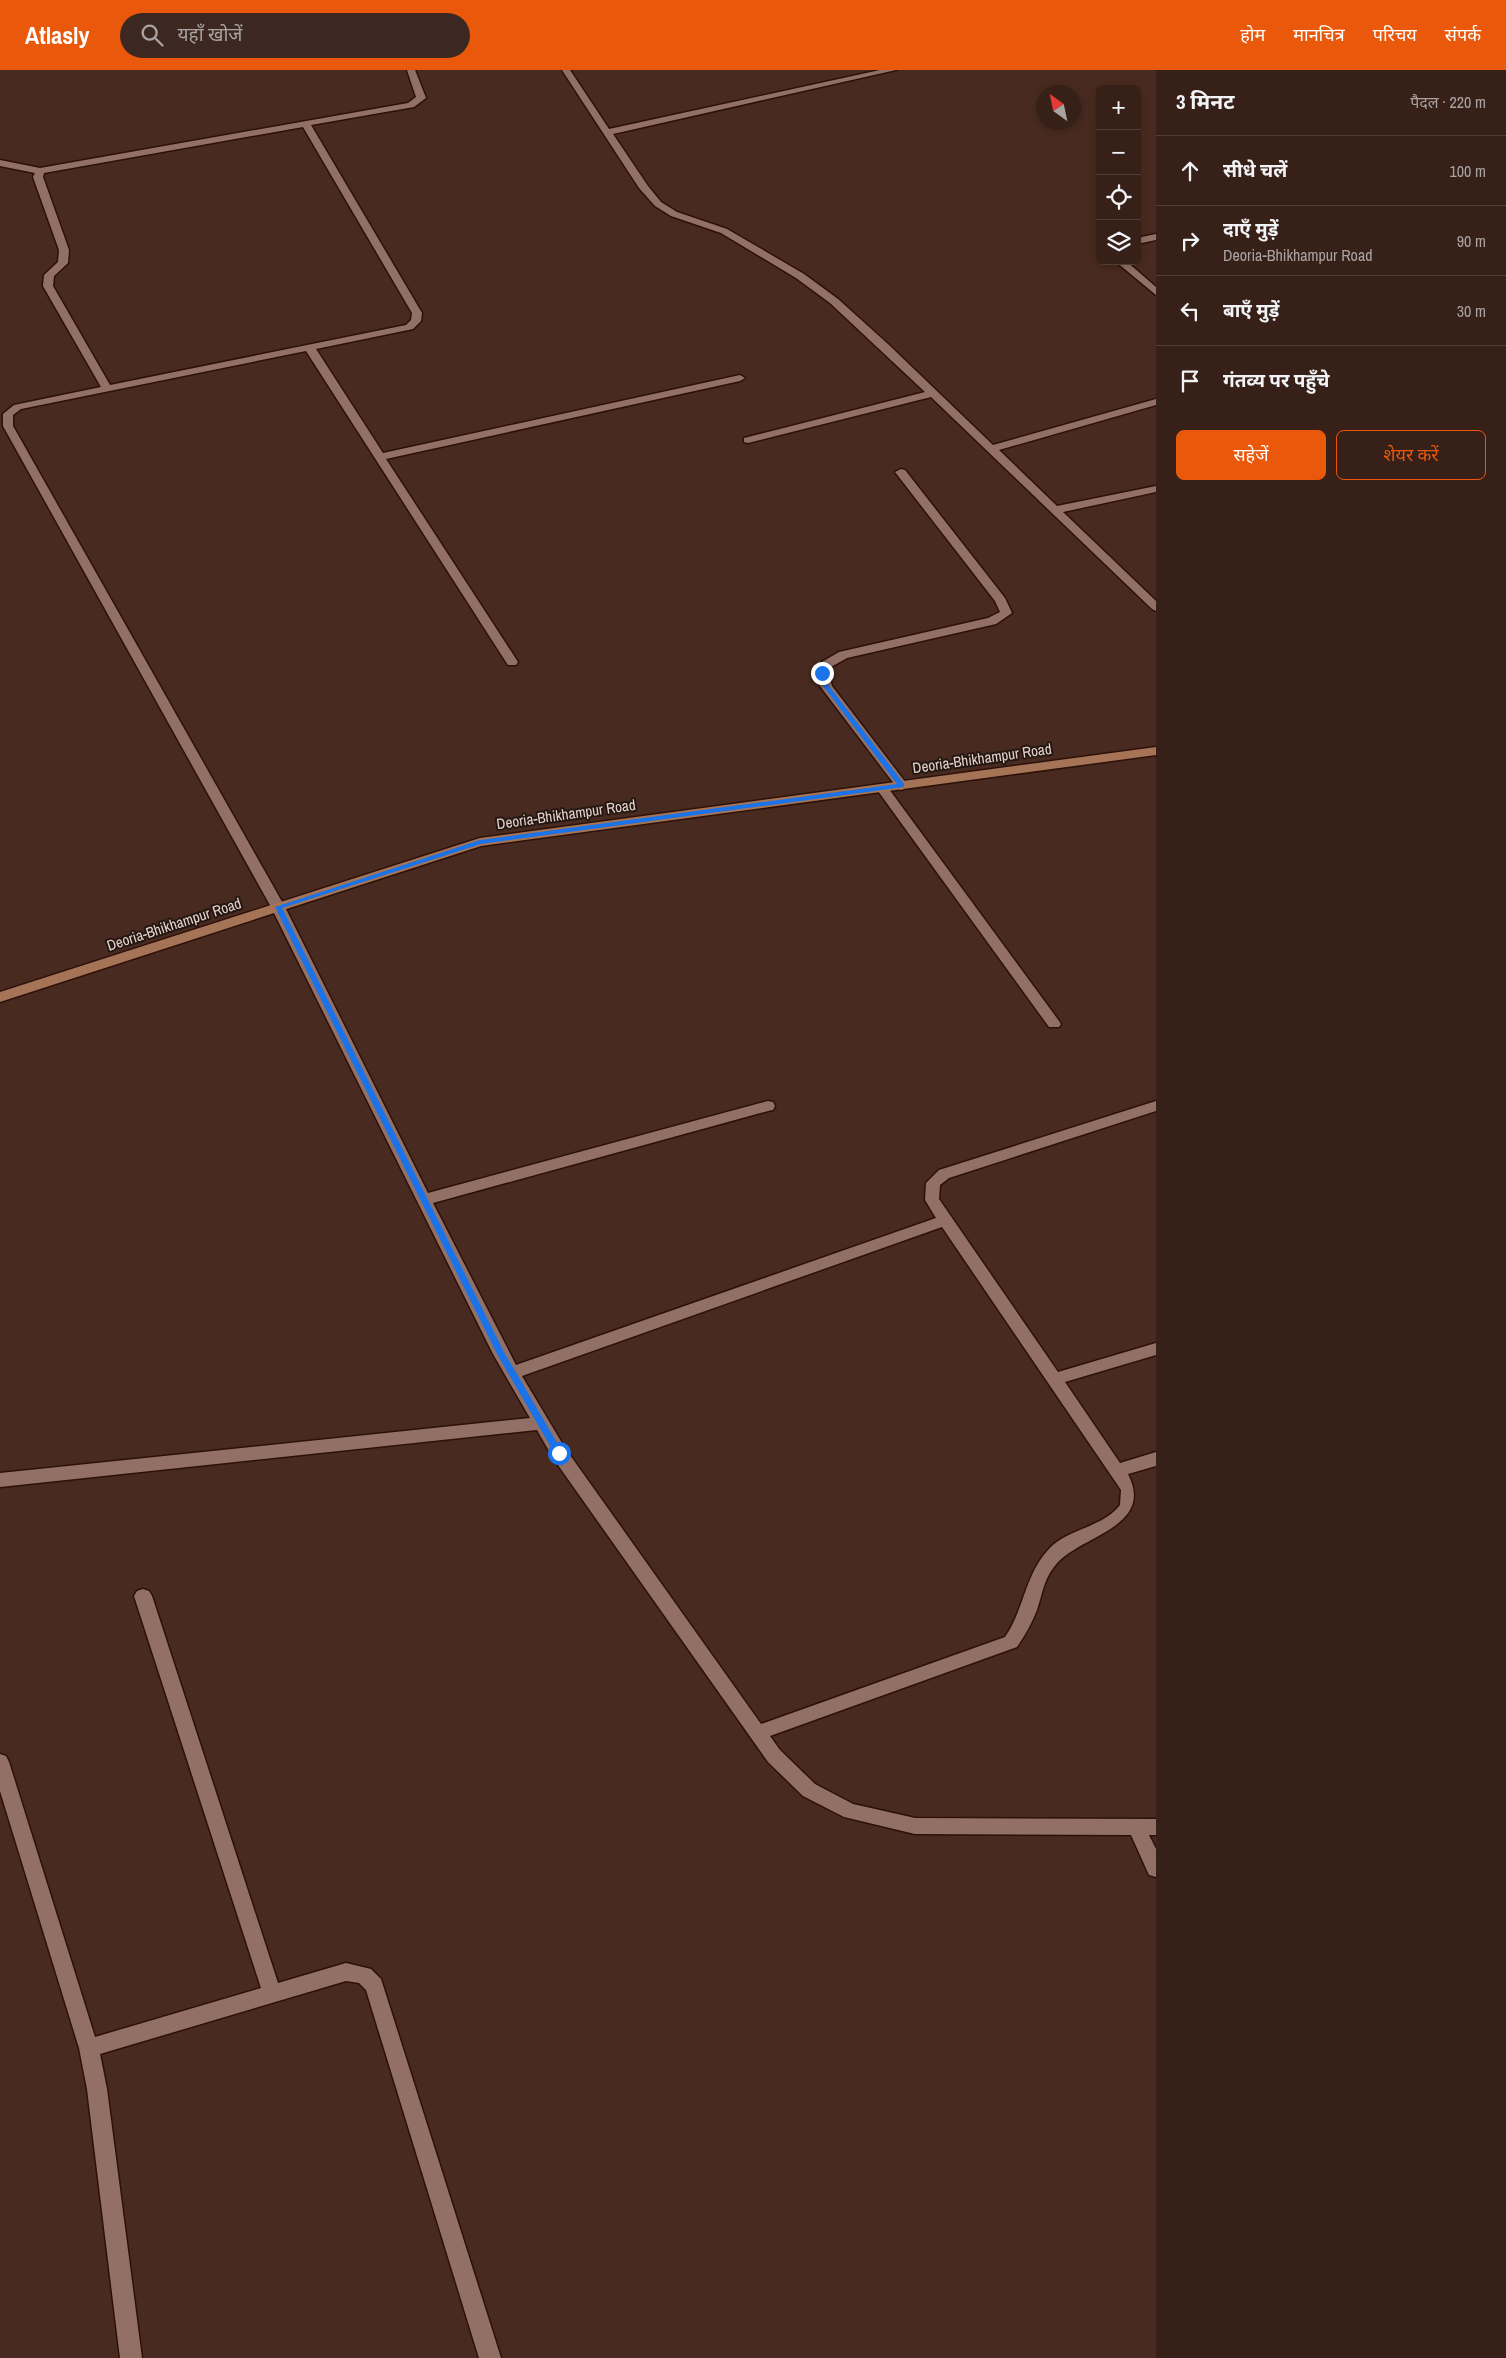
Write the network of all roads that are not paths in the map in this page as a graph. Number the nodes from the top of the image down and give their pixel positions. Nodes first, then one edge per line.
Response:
1 (411, 70) edge
2 (566, 70) edge
3 (892, 70) edge
4 (866, 73) edge
5 (306, 124) junction
6 (607, 132) junction
7 (0, 163) edge
8 (40, 171) junction
9 (1156, 237) edge
10 (1141, 240) edge
11 (1125, 265) edge
12 (1156, 292) edge
13 (308, 347) junction
14 (740, 378) dead end
15 (107, 389) junction
16 (932, 393) junction
17 (1156, 402) edge
18 (748, 440) dead end
19 (992, 449) junction
20 (379, 457) junction
21 (901, 472) dead end
22 (1156, 489) edge
23 (1055, 510) junction
24 (1156, 607) edge
25 (512, 662) dead end
26 (1156, 751) edge
27 (902, 786) junction
28 (882, 788) junction
29 (278, 907) junction
30 (0, 997) edge
31 (1054, 1024) dead end
32 (768, 1106) dead end
33 (1156, 1106) edge
34 (424, 1200) junction
35 (946, 1220) junction
36 (1156, 1349) edge
37 (512, 1373) junction
38 (1055, 1379) junction
39 (542, 1423) junction
40 (1156, 1458) edge
41 (1117, 1471) junction
42 (0, 1480) edge
43 (142, 1596) dead end
44 (758, 1732) junction
45 (0, 1762) edge
46 (1136, 1827) junction
47 (1156, 1827) edge
48 (1156, 1869) edge
49 (272, 1994) junction
50 (89, 2048) junction
51 (131, 2358) edge
52 (490, 2358) edge

1 - 5 street
2 - 6 street
3 - 4 street
4 - 6 street
5 - 8 street
5 - 13 street
6 - 16 street
7 - 8 street
8 - 15 street
9 - 10 street
11 - 12 street
13 - 15 street
13 - 20 street
14 - 20 street
15 - 29 street
16 - 18 street
16 - 19 street
17 - 19 street
19 - 23 street
20 - 25 street
21 - 27 street
22 - 23 street
23 - 24 street
26 - 27 main road, Deoria-Bhikhampur Road
27 - 28 main road, Deoria-Bhikhampur Road
28 - 29 main road, Deoria-Bhikhampur Road
28 - 31 street
29 - 30 main road, Deoria-Bhikhampur Road
29 - 34 street
32 - 34 street
33 - 35 street
34 - 37 street
35 - 37 street
35 - 38 street
36 - 38 street
37 - 39 street
38 - 41 street
39 - 42 street
39 - 44 street
40 - 41 street
41 - 44 street
43 - 49 street
44 - 46 street
45 - 50 street
46 - 47 street
46 - 48 street
49 - 50 street
49 - 52 street
50 - 51 street

